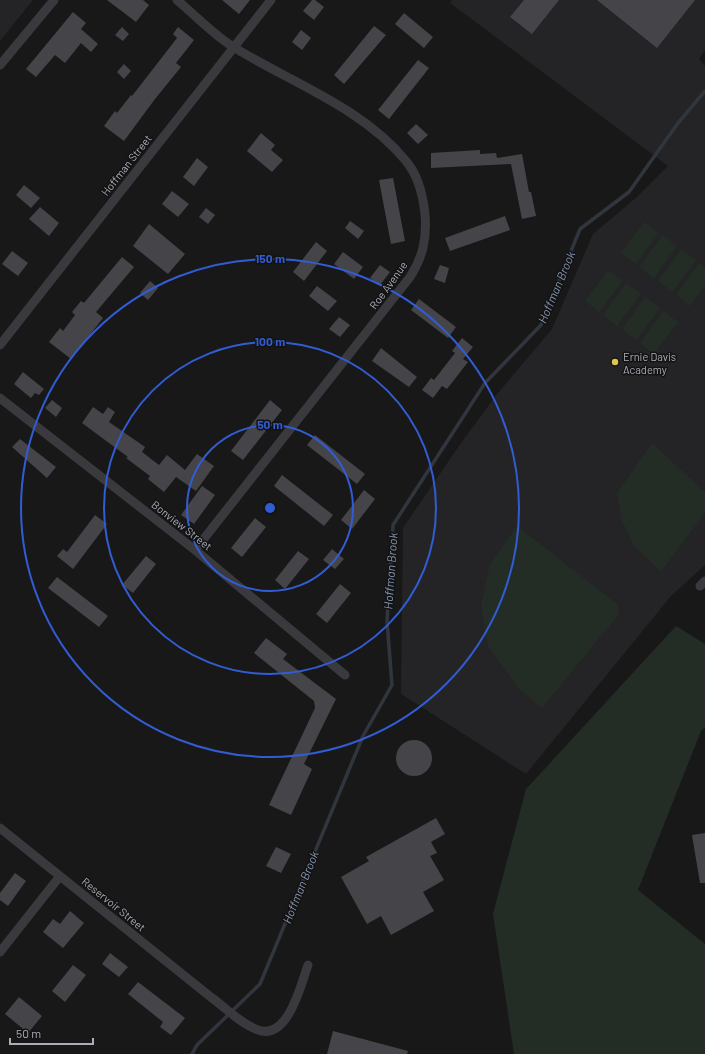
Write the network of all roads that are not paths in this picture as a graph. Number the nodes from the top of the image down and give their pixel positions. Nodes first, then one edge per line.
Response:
1 (54, 0) edge
2 (177, 0) edge
3 (271, 0) edge
4 (234, 48) junction
5 (0, 65) edge
6 (0, 345) edge
7 (0, 398) edge
8 (196, 550) junction
9 (345, 675) dead end
10 (0, 828) edge
11 (60, 876) junction
12 (0, 952) edge
13 (308, 965) dead end

1 - 5 street
2 - 4 street, Roe Avenue
3 - 4 street, Hoffman Street
4 - 6 street, Hoffman Street
4 - 8 street, Roe Avenue
7 - 8 street, Bonview Street
8 - 9 street, Bonview Street
10 - 11 street, Reservoir Street
11 - 12 street
11 - 13 street, Reservoir Street

